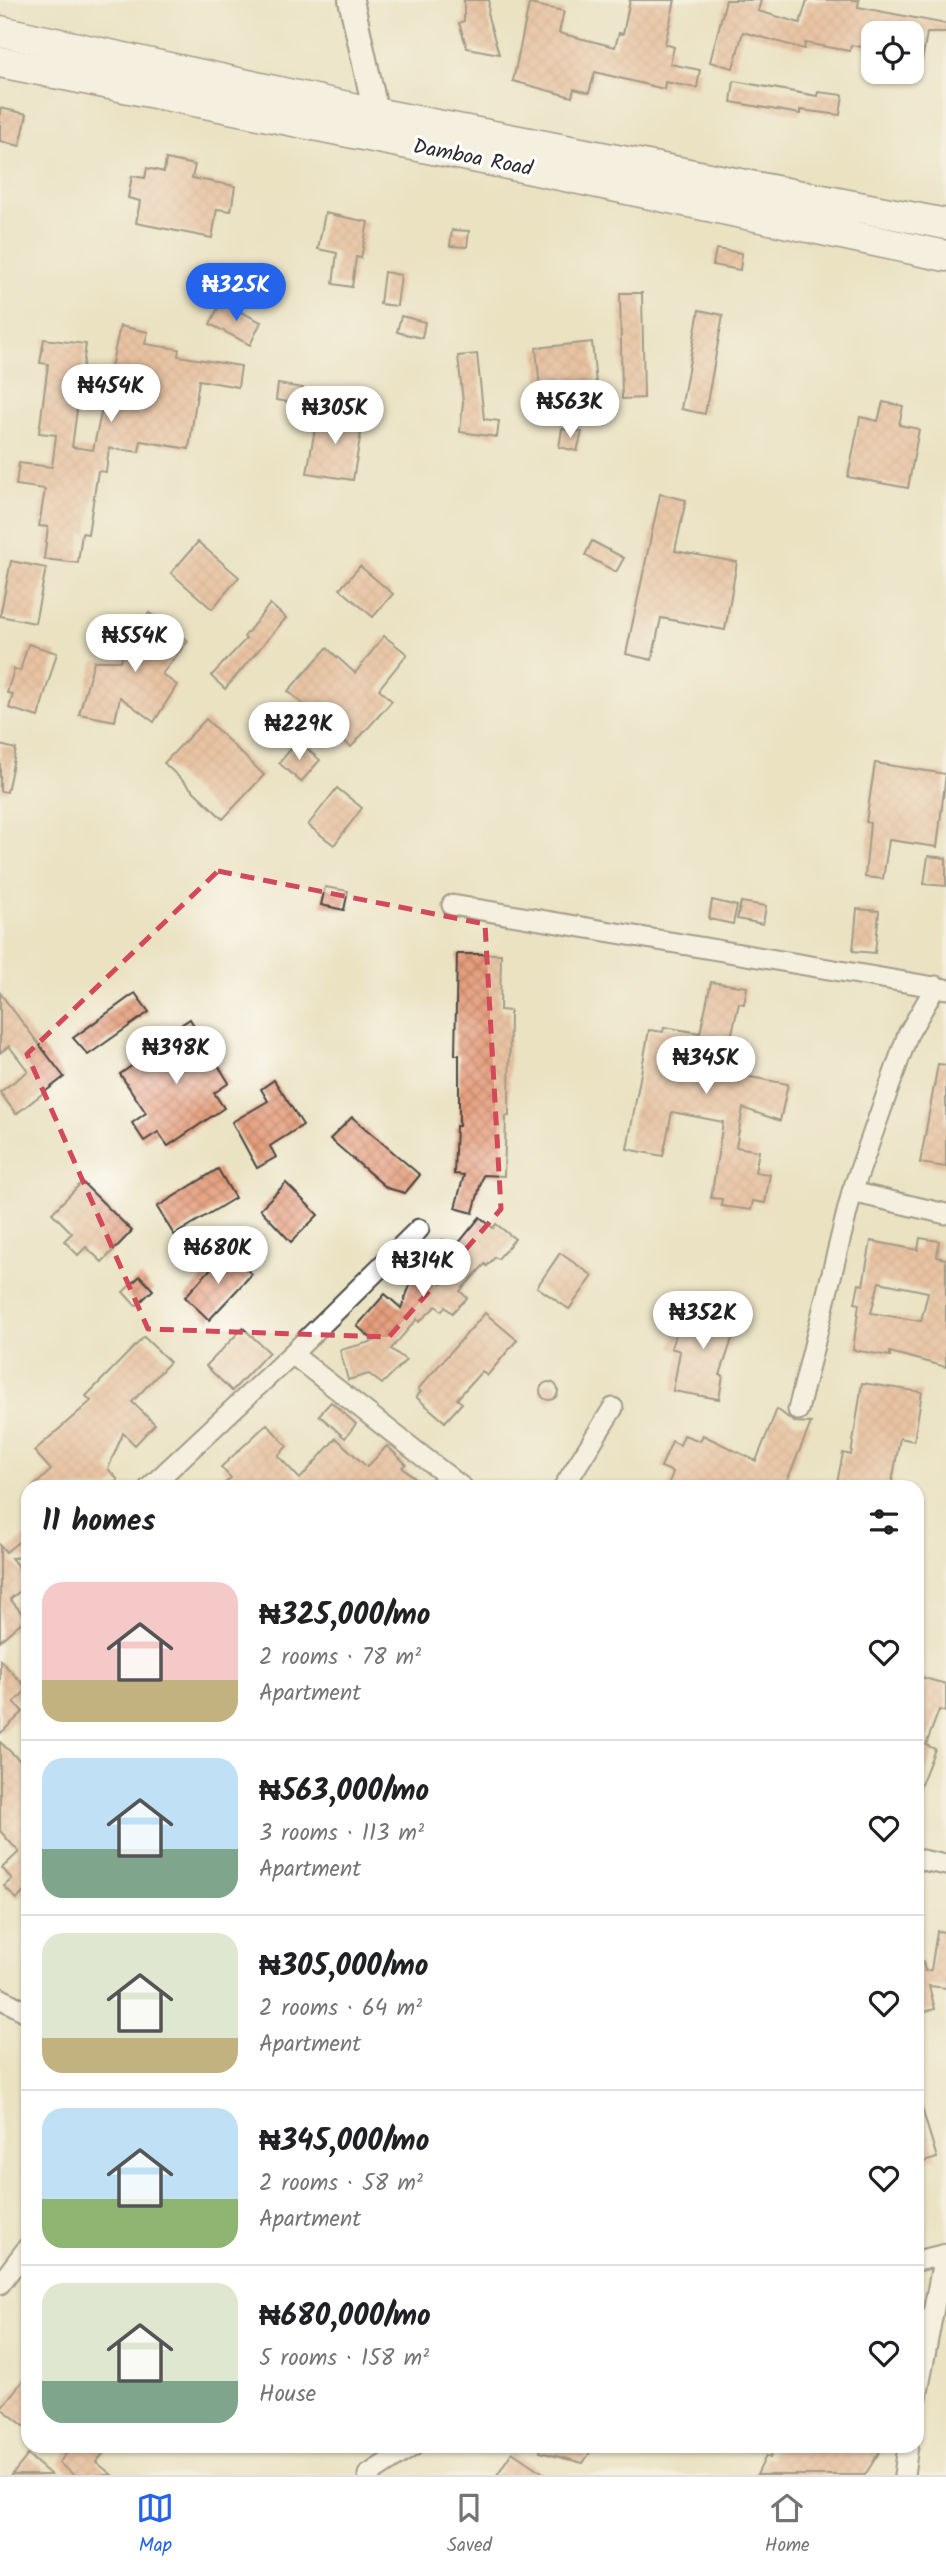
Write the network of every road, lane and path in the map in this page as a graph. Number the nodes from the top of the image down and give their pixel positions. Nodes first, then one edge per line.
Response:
1 (351, 0) edge
2 (0, 31) edge
3 (0, 62) edge
4 (378, 126) junction
5 (946, 224) edge
6 (946, 256) edge
7 (452, 905) dead end
8 (941, 988) edge
9 (852, 1192) junction
10 (946, 1214) edge
11 (419, 1229) dead end
12 (292, 1354) junction
13 (613, 1408) dead end
14 (799, 1410) dead end
15 (158, 1480) edge
16 (453, 1480) edge
17 (569, 1480) edge
18 (924, 1860) edge
19 (946, 1865) edge
20 (0, 1998) edge
21 (21, 2009) edge
22 (945, 2254) edge
23 (21, 2256) edge
24 (924, 2259) edge
25 (0, 2284) edge
26 (924, 2361) edge
27 (402, 2453) edge
28 (907, 2453) edge
29 (368, 2475) edge
30 (904, 2475) edge

1 - 4 street
2 - 4 main road, Damboa Road
3 - 4 main road, Damboa Road
4 - 5 main road, Damboa Road
4 - 6 main road, Damboa Road
7 - 8 street
8 - 9 street
9 - 10 street
9 - 14 street
11 - 12 street
12 - 15 street
12 - 16 street
13 - 17 street
18 - 19 street
20 - 21 street
22 - 24 street
22 - 26 street
23 - 25 street
27 - 29 street
28 - 30 street

